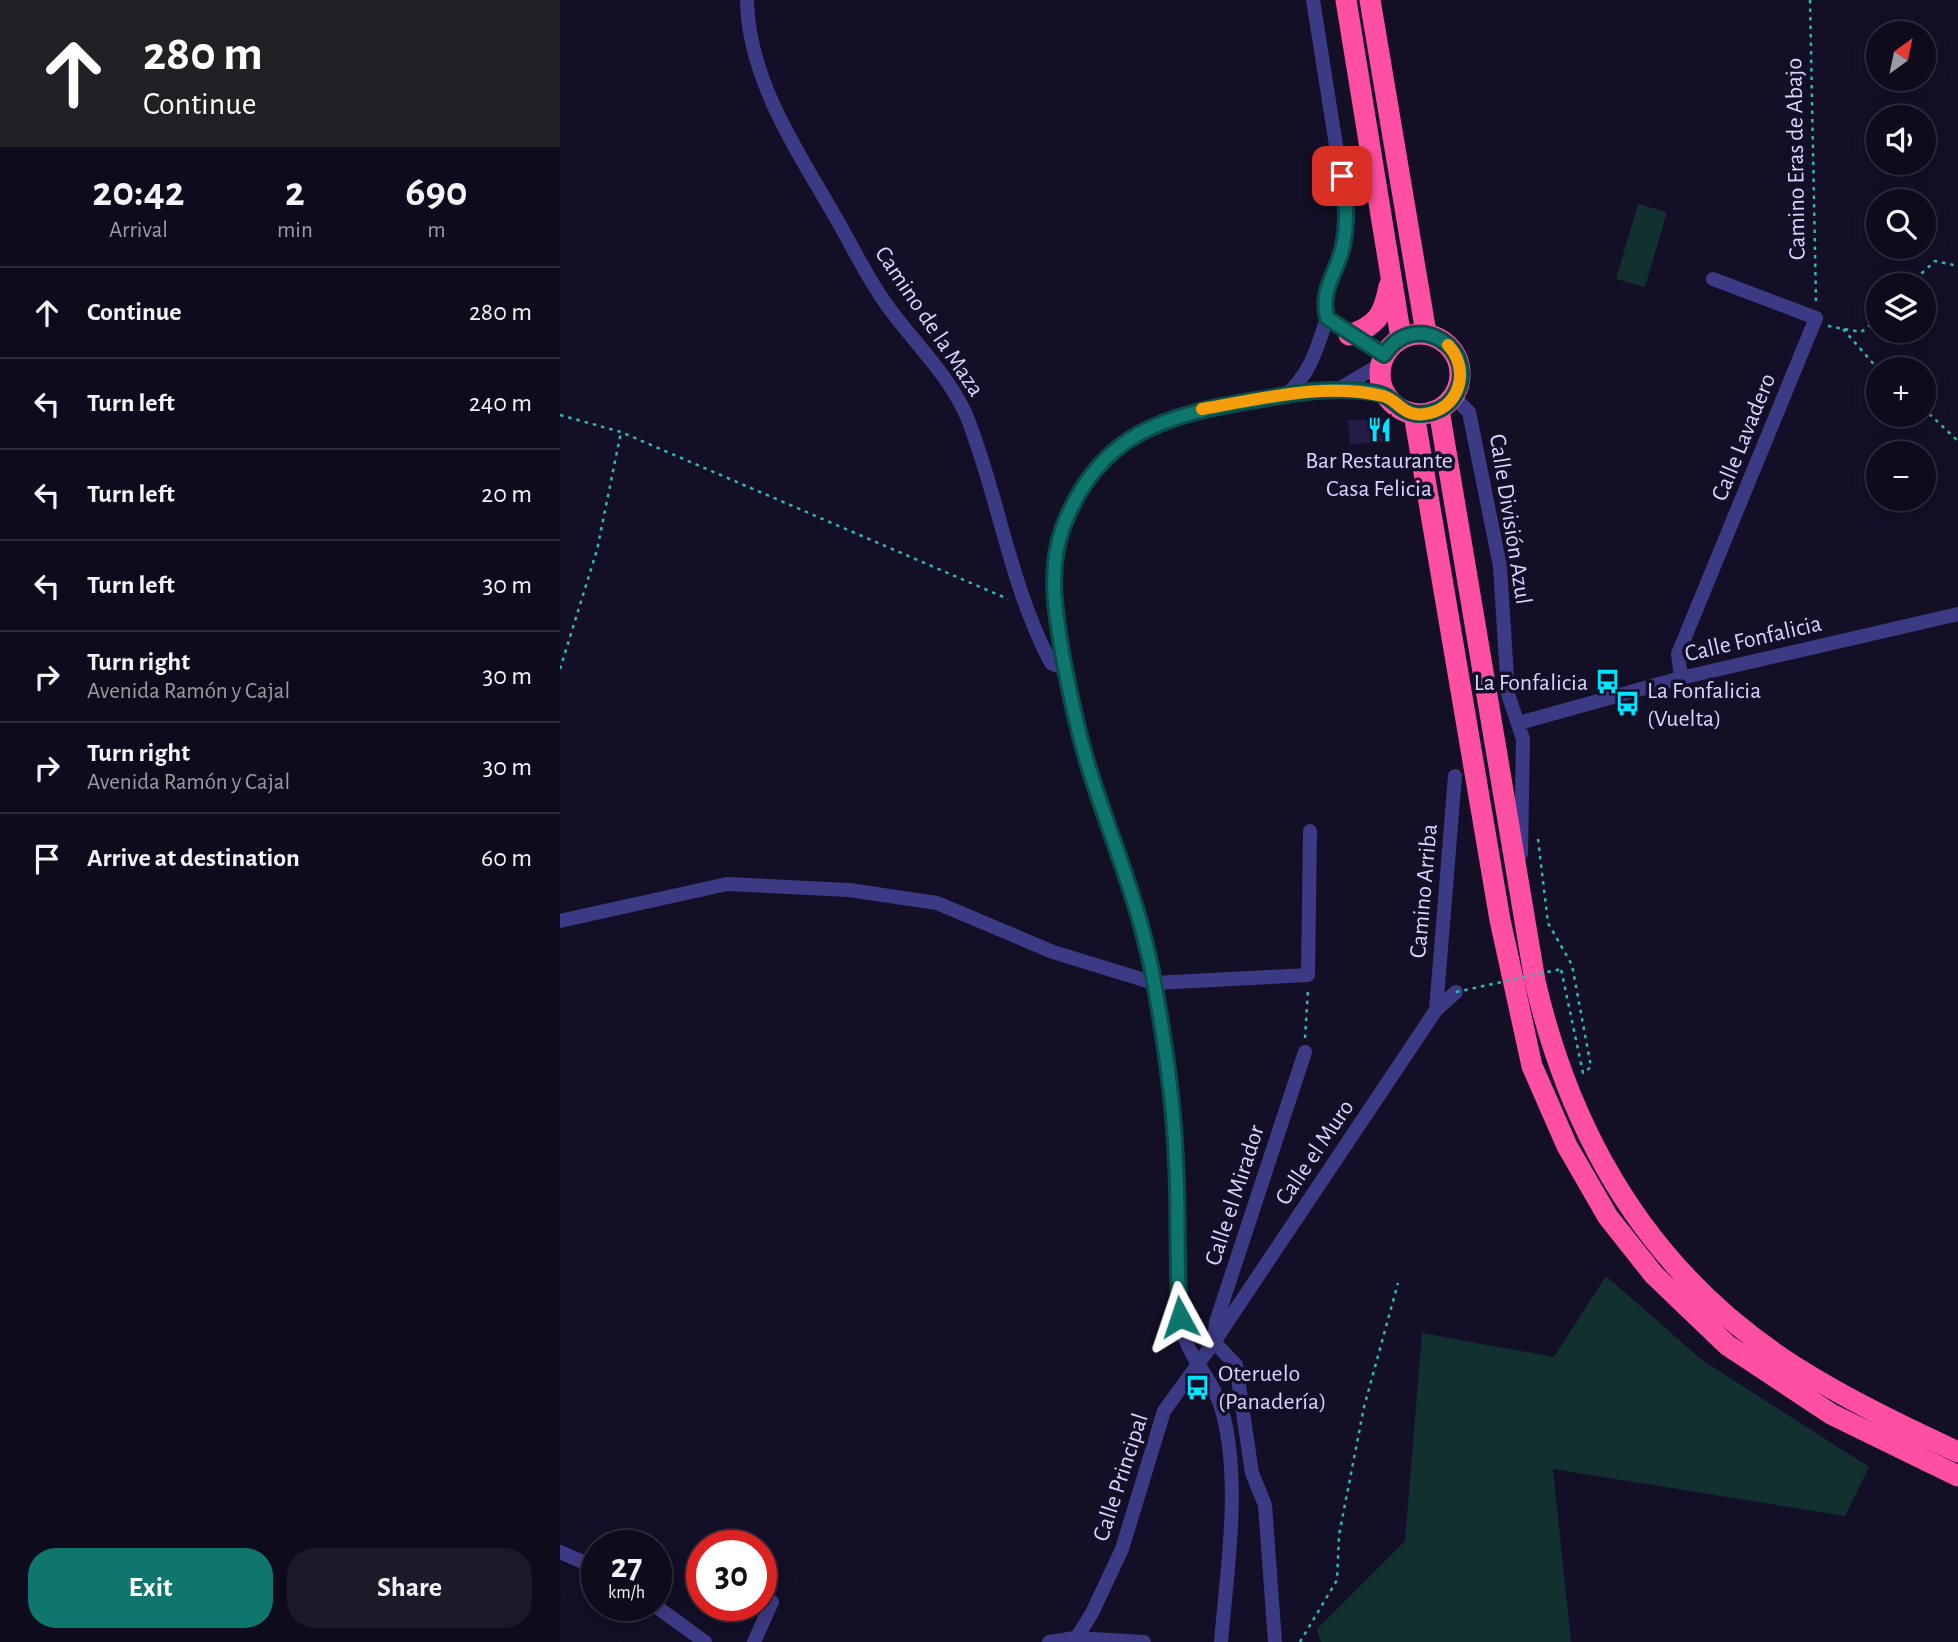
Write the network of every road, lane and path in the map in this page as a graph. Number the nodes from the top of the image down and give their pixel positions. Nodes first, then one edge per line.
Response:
1 (747, 0) edge
2 (1313, 0) edge
3 (1346, 0) edge
4 (1370, 0) edge
5 (1810, 0) edge
6 (1958, 266) edge
7 (1391, 270) junction
8 (1922, 273) edge
9 (1713, 279) dead end
10 (1327, 318) junction
11 (1816, 318) junction
12 (1866, 328) edge
13 (1843, 329) junction
14 (1426, 333) junction
15 (1349, 335) junction
16 (1401, 338) junction
17 (1868, 357) edge
18 (1382, 359) junction
19 (1337, 390) junction
20 (1286, 395) junction
21 (1387, 396) junction
22 (1447, 403) junction
23 (1414, 414) junction
24 (560, 415) edge
25 (1936, 420) edge
26 (621, 432) junction
27 (1958, 441) edge
28 (1027, 607) junction
29 (1958, 614) edge
30 (560, 669) edge
31 (1065, 669) junction
32 (1681, 678) junction
33 (1519, 723) junction
34 (1455, 776) dead end
35 (1536, 829) dead end
36 (1310, 831) dead end
37 (1520, 904) junction
38 (560, 921) edge
39 (1308, 975) junction
40 (1154, 983) junction
41 (1456, 992) joint
42 (1436, 1010) junction
43 (1305, 1052) joint
44 (1398, 1283) dead end
45 (1214, 1342) junction
46 (1195, 1364) junction
47 (1958, 1452) edge
48 (1958, 1476) edge
49 (560, 1552) edge
50 (581, 1561) edge
51 (672, 1618) edge
52 (763, 1621) edge
53 (1075, 1640) edge
54 (705, 1642) edge
55 (754, 1642) edge
56 (1049, 1642) edge
57 (1144, 1642) edge
58 (1221, 1642) edge
59 (1275, 1642) edge
60 (1300, 1642) edge

1 - 28 street, Camino de la Maza
2 - 10 street
3 - 7 highway
4 - 14 highway
5 - 11 path, Camino Eras de Abajo
6 - 8 path
7 - 15 highway
7 - 16 highway
9 - 11 street
10 - 15 street
10 - 20 street
11 - 13 path
11 - 32 street, Calle Lavadero
12 - 13 path
13 - 17 path
14 - 16 highway
14 - 22 highway
15 - 18 street
16 - 18 highway
18 - 19 street
18 - 21 highway
19 - 20 street
19 - 21 street
20 - 31 street
21 - 23 highway
22 - 23 highway
22 - 33 street, Calle División Azul
22 - 37 highway
23 - 48 highway
24 - 26 path
25 - 27 path
26 - 28 path
26 - 30 path
28 - 31 street, Camino de la Maza
29 - 32 street, Calle Fonfalicia
31 - 40 street
32 - 33 street, Calle Fonfalicia
33 - 37 street, Calle División Azul
34 - 42 street, Camino Arriba
35 - 41 path, bridge
36 - 39 street
37 - 47 highway
38 - 40 street
39 - 40 street
39 - 43 path
40 - 46 street
41 - 42 street, Calle el Muro
42 - 45 street, Calle el Muro
43 - 45 street, Calle el Mirador
44 - 60 path
45 - 46 street, Calle el Mirador
45 - 59 street
46 - 53 street, Calle Principal
46 - 58 street
49 - 50 street
51 - 54 street
52 - 55 street
53 - 56 street
53 - 57 street

